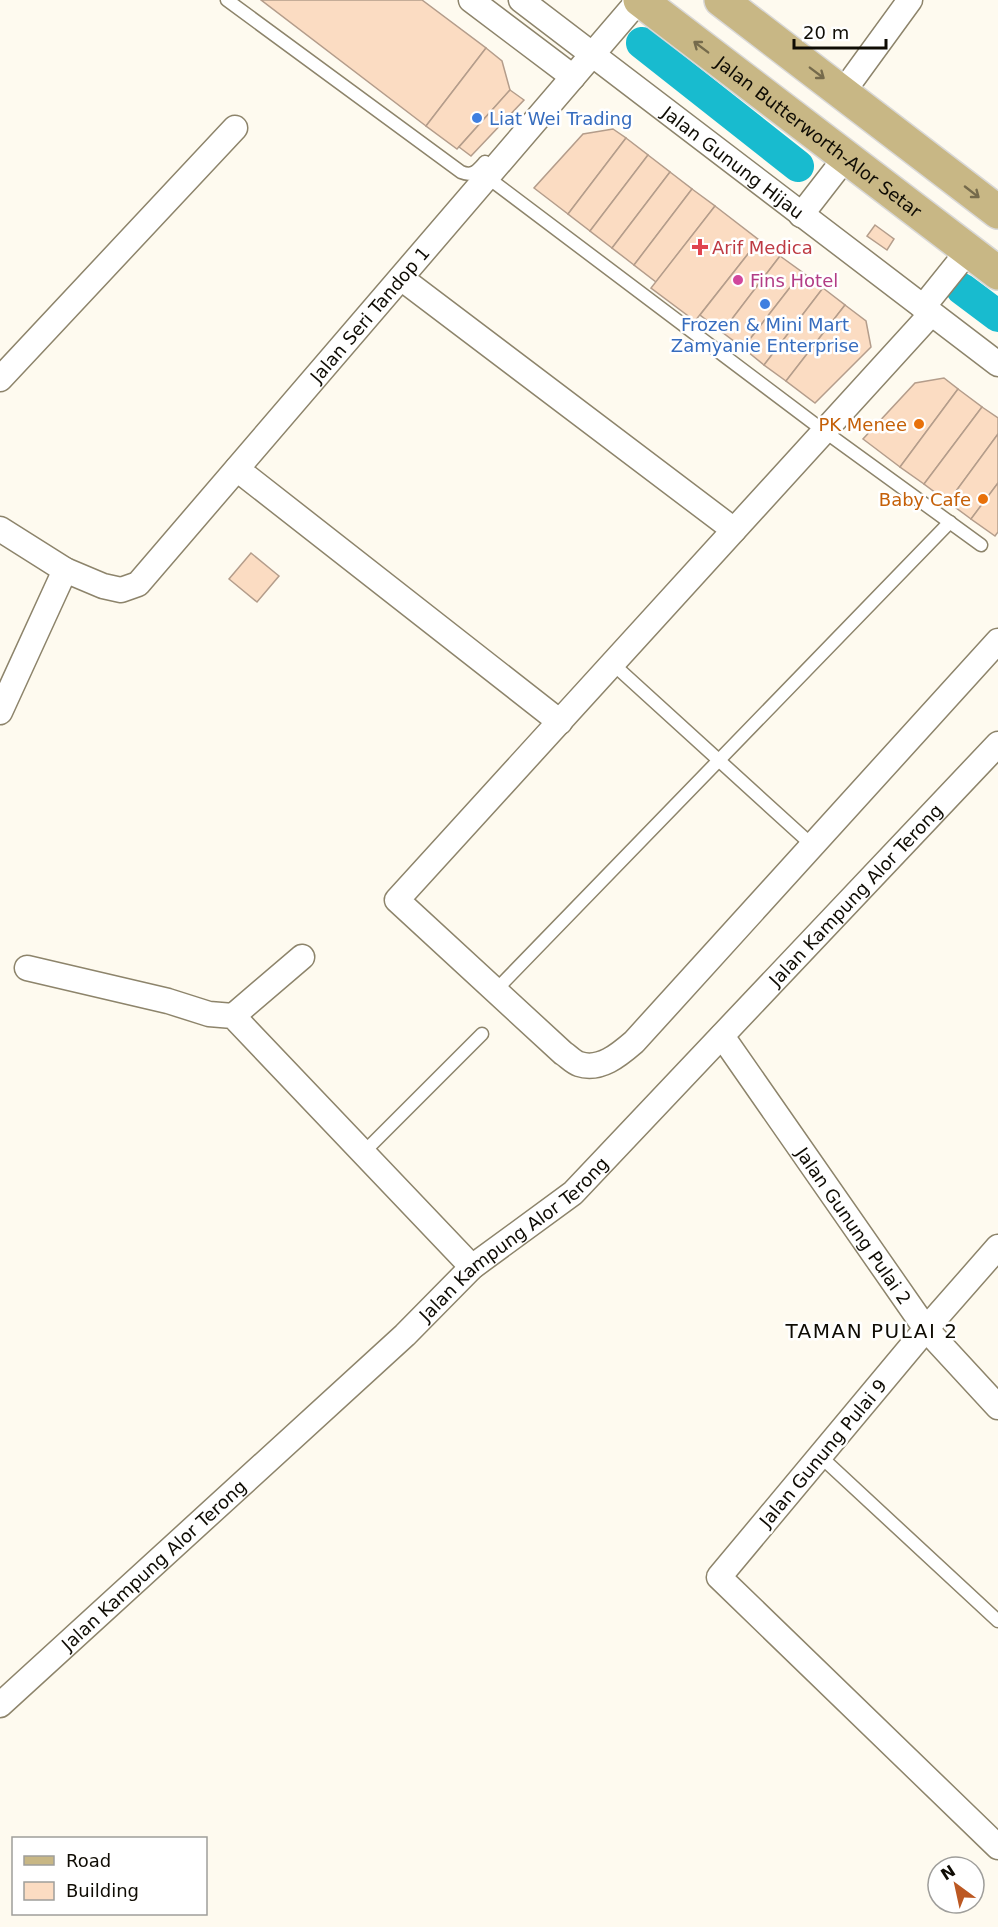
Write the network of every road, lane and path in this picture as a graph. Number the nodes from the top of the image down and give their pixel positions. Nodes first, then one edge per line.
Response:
1 (227, 0) edge
2 (471, 0) edge
3 (521, 0) edge
4 (721, 0) edge
5 (910, 0) edge
6 (633, 7) edge
7 (597, 50) junction
8 (569, 74) junction
9 (843, 92) junction
10 (235, 128) dead end
11 (846, 157) junction
12 (487, 177) junction
13 (998, 212) edge
14 (801, 215) junction
15 (968, 251) junction
16 (998, 273) edge
17 (401, 278) junction
18 (927, 311) junction
19 (998, 364) edge
20 (0, 379) edge
21 (824, 431) junction
22 (237, 469) junction
23 (950, 522) junction
24 (0, 529) edge
25 (734, 530) junction
26 (981, 545) dead end
27 (65, 570) junction
28 (998, 641) edge
29 (613, 664) junction
30 (0, 712) edge
31 (560, 722) junction
32 (998, 744) edge
33 (719, 760) junction
34 (813, 845) junction
35 (302, 957) dead end
36 (27, 968) dead end
37 (495, 991) junction
38 (234, 1016) junction
39 (482, 1034) dead end
40 (722, 1036) junction
41 (363, 1153) junction
42 (998, 1246) edge
43 (472, 1267) junction
44 (926, 1329) junction
45 (998, 1407) edge
46 (820, 1456) junction
47 (998, 1621) edge
48 (0, 1705) edge
49 (998, 1846) edge

1 - 8 lane
2 - 8 street
3 - 7 street, Jalan Gunung Hijau
4 -> 9 main road
5 - 9 street
6 - 7 street, Jalan Seri Tandop 1
11 -> 6 main road, Jalan Butterworth-Alor Setar
7 - 8 street, Jalan Seri Tandop 1
7 - 14 street, Jalan Gunung Hijau
8 - 12 street, Jalan Seri Tandop 1
9 -> 13 main road
10 - 20 street
11 - 14 street
11 - 15 main road, Jalan Butterworth-Alor Setar
12 - 17 street, Jalan Seri Tandop 1
12 - 21 lane
14 - 18 street, Jalan Gunung Hijau
15 - 16 main road, Jalan Butterworth-Alor Setar
15 - 18 street
17 - 22 street, Jalan Seri Tandop 1
17 - 25 street
18 - 19 street, Jalan Gunung Hijau
18 - 21 street
21 - 23 lane
21 - 25 street
22 - 27 street, Jalan Seri Tandop 1
22 - 31 street
23 - 26 lane
23 - 33 lane
24 - 27 street
25 - 29 street
27 - 30 street
28 - 34 street
29 - 31 street
29 - 33 lane
31 - 37 street
32 - 40 street, Jalan Kampung Alor Terong
33 - 34 lane
33 - 37 lane
34 - 37 street
35 - 38 street
36 - 38 street
38 - 41 street
39 - 41 lane
40 - 43 street, Jalan Kampung Alor Terong
40 - 44 street, Jalan Gunung Pulai 2
41 - 43 street
42 - 44 street, Jalan Gunung Pulai 9
43 - 48 street, Jalan Kampung Alor Terong
44 - 45 street, Jalan Gunung Pulai 2
44 - 46 street, Jalan Gunung Pulai 9
46 - 47 lane
46 - 49 street, Jalan Gunung Pulai 9

